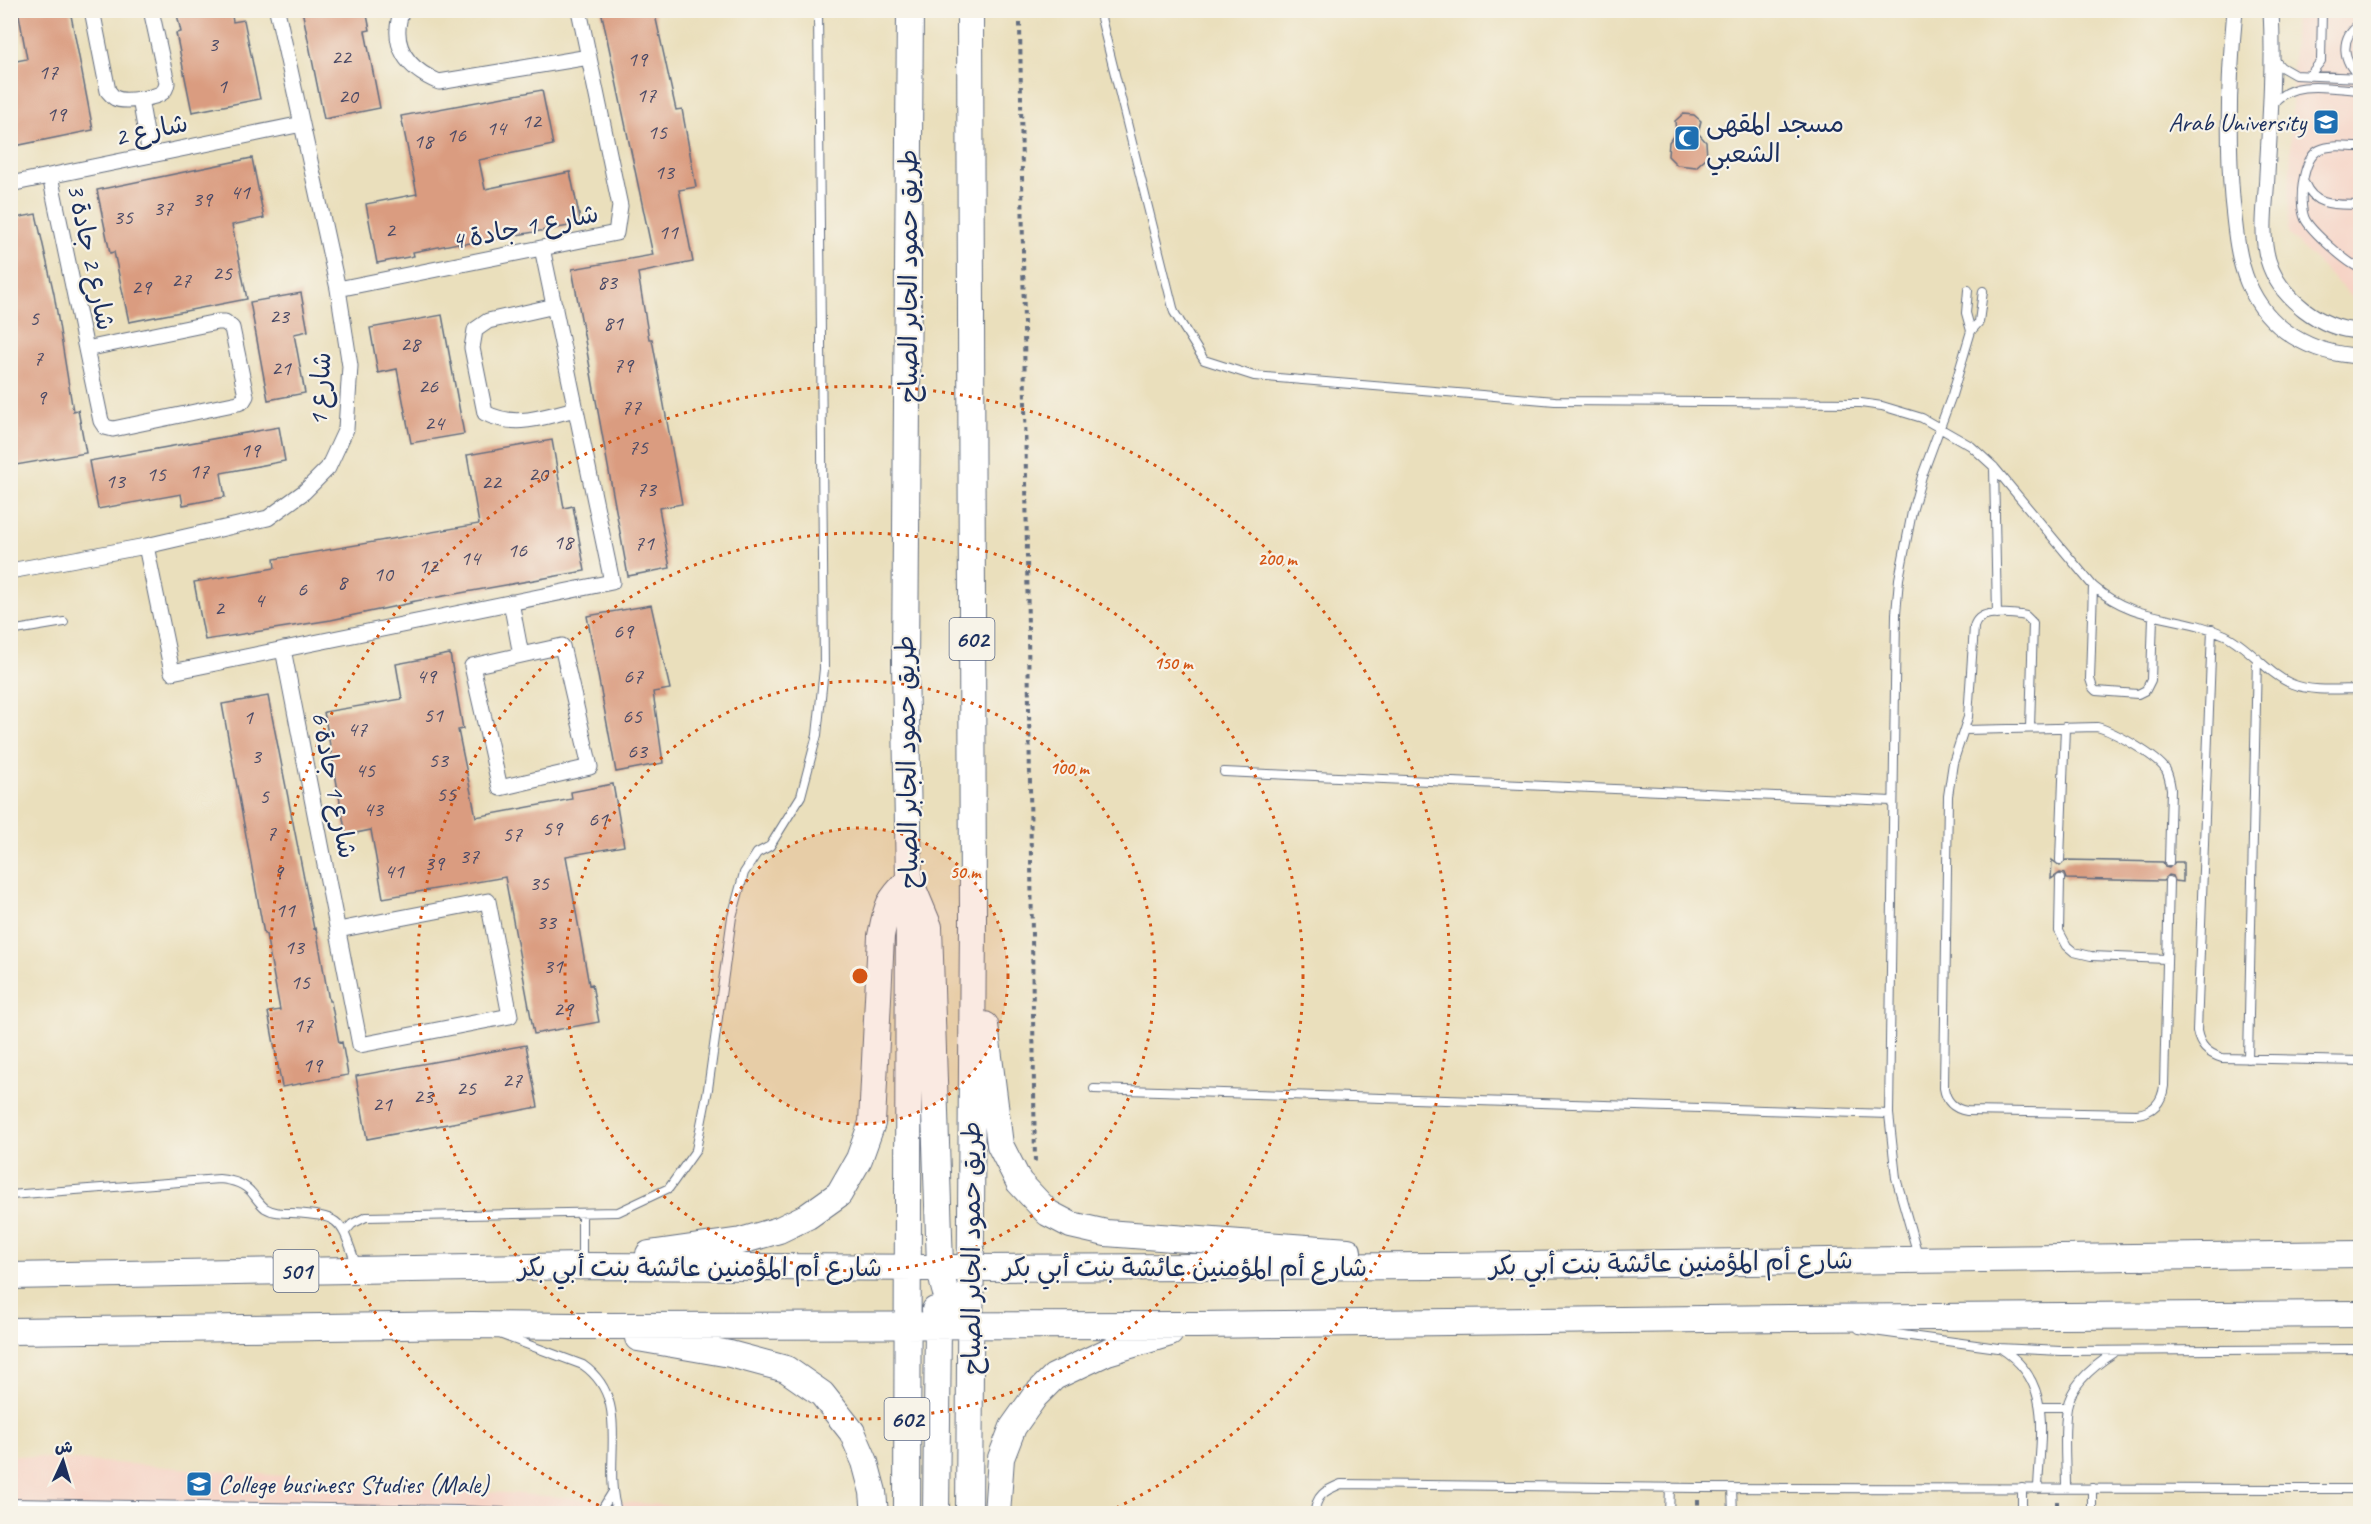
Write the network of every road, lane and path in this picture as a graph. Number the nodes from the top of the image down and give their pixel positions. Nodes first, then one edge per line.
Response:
1 (92, 10) edge
2 (151, 10) edge
3 (277, 10) edge
4 (402, 10) edge
5 (579, 10) edge
6 (818, 10) edge
7 (910, 10) edge
8 (970, 10) edge
9 (1098, 10) edge
10 (2235, 10) edge
11 (2271, 10) edge
12 (2322, 10) edge
13 (1021, 11) edge
14 (2361, 23) edge
15 (589, 57) junction
16 (2272, 57) junction
17 (2309, 75) junction
18 (2361, 77) edge
19 (2361, 90) edge
20 (140, 99) junction
21 (2270, 108) junction
22 (302, 124) junction
23 (2361, 147) edge
24 (150, 155) junction
25 (50, 176) junction
26 (2304, 176) junction
27 (10, 184) edge
28 (2361, 205) edge
29 (542, 248) junction
30 (2361, 268) edge
31 (338, 289) junction
32 (1968, 290) dead end
33 (1983, 291) dead end
34 (555, 306) junction
35 (1971, 331) junction
36 (2361, 331) edge
37 (86, 349) junction
38 (2361, 356) edge
39 (576, 409) junction
40 (1940, 426) junction
41 (1994, 467) junction
42 (146, 546) junction
43 (10, 571) edge
44 (2093, 586) junction
45 (511, 602) junction
46 (1997, 614) junction
47 (2153, 616) junction
48 (64, 622) dead end
49 (2212, 629) junction
50 (10, 631) edge
51 (283, 649) junction
52 (521, 655) junction
53 (2257, 657) junction
54 (2361, 689) edge
55 (2065, 727) junction
56 (2030, 728) junction
57 (1965, 730) junction
58 (1224, 772) dead end
59 (1892, 801) junction
60 (2060, 860) dead end
61 (2169, 862) dead end
62 (2060, 879) dead end
63 (909, 880) junction
64 (2169, 881) dead end
65 (973, 918) junction
66 (338, 930) junction
67 (2167, 959) junction
68 (2248, 1059) junction
69 (2361, 1061) edge
70 (1094, 1089) dead end
71 (1889, 1114) junction
72 (1035, 1166) dead end
73 (10, 1195) edge
74 (582, 1212) junction
75 (345, 1232) junction
76 (2361, 1254) edge
77 (1919, 1260) junction
78 (582, 1266) junction
79 (940, 1266) junction
80 (1446, 1266) junction
81 (907, 1267) junction
82 (970, 1268) junction
83 (358, 1270) junction
84 (10, 1276) edge
85 (2361, 1314) edge
86 (1790, 1318) junction
87 (472, 1324) junction
88 (907, 1325) junction
89 (938, 1325) junction
90 (971, 1325) junction
91 (1197, 1325) junction
92 (573, 1326) junction
93 (10, 1331) edge
94 (1998, 1348) junction
95 (2361, 1350) edge
96 (2116, 1352) junction
97 (2041, 1407) junction
98 (2067, 1407) junction
99 (1670, 1487) junction
100 (1732, 1488) junction
101 (2022, 1488) junction
102 (2038, 1488) junction
103 (2066, 1488) junction
104 (2092, 1488) junction
105 (2361, 1489) edge
106 (612, 1493) junction
107 (10, 1503) edge
108 (99, 1509) edge
109 (459, 1512) edge
110 (553, 1514) edge
111 (599, 1514) edge
112 (618, 1514) edge
113 (875, 1514) edge
114 (907, 1514) edge
115 (936, 1514) edge
116 (969, 1514) edge
117 (997, 1514) edge
118 (1314, 1514) edge
119 (1670, 1514) edge
120 (1733, 1514) edge
121 (2022, 1514) edge
122 (2092, 1514) edge

1 - 20 street
2 - 20 street
3 - 22 street, شارع 1
4 - 15 street
5 - 15 street, شارع 1 جادة 4
6 - 74 lane
7 - 63 main road, طريق حمود الجابر الصباح / 602
8 - 65 main road, طريق حمود الجابر الصباح / 602
9 - 40 lane
10 - 38 street
11 - 16 street
12 - 17 lane
13 - 72 path
14 - 18 lane
15 - 29 street, شارع 1 جادة 4
16 - 17 lane
16 - 21 street
17 - 18 lane
19 - 21 lane
20 - 24 street
21 - 36 street
22 - 24 street, شارع 2
22 - 31 street, شارع 1
23 - 26 lane
24 - 25 street, شارع 2
25 - 27 street, شارع 2
25 - 37 street, شارع 2 جادة 3
26 - 28 lane
26 - 30 lane
29 - 31 street, شارع 1 جادة 4
29 - 34 street
31 - 42 street, شارع 1
32 - 35 lane
33 - 35 lane
34 - 39 street
34 - 39 street
35 - 40 lane
37 - 37 street, شارع 2 جادة 3
39 - 45 street
40 - 41 lane
40 - 59 lane
41 - 44 lane
41 - 46 lane
42 - 43 street, شارع 1
42 - 51 street
44 - 47 lane
44 - 47 lane
45 - 51 street
45 - 52 street
46 - 56 lane
46 - 57 lane
47 - 49 lane
48 - 50 lane
49 - 53 lane
49 - 68 lane
51 - 66 street, شارع 1 جادة 6
52 - 52 street
53 - 54 lane
53 - 68 lane
55 - 56 lane
55 - 60 lane
55 - 61 lane
56 - 57 lane
57 - 67 lane
58 - 59 lane
59 - 71 lane
62 - 67 lane
63 - 78 main road
63 - 79 main road
63 - 81 main road, طريق حمود الجابر الصباح / 602
64 - 67 lane
65 - 80 main road
65 - 82 main road, طريق حمود الجابر الصباح / 602
66 - 66 street, شارع 1 جادة 6
68 - 69 lane
70 - 71 lane
71 - 77 lane
73 - 75 lane
74 - 75 lane
74 - 78 lane
75 - 83 lane
76 - 77 main road, شارع أم المؤمنين عائشة بنت أبي بكر
77 - 80 main road, شارع أم المؤمنين عائشة بنت أبي بكر
78 - 81 main road, شارع أم المؤمنين عائشة بنت أبي بكر / 501
78 - 83 main road, شارع أم المؤمنين عائشة بنت أبي بكر / 501
79 - 81 main road, شارع أم المؤمنين عائشة بنت أبي بكر
79 - 82 main road, شارع أم المؤمنين عائشة بنت أبي بكر
79 - 90 main road
80 - 82 main road, شارع أم المؤمنين عائشة بنت أبي بكر
81 - 88 main road, طريق حمود الجابر الصباح / 602
81 - 89 main road
82 - 90 main road, طريق حمود الجابر الصباح / 602
83 - 84 main road, شارع أم المؤمنين عائشة بنت أبي بكر / 501
85 - 86 main road
86 - 91 main road
86 - 94 lane
87 - 92 main road, 501
87 - 93 main road, 501
87 - 106 lane
88 - 89 main road
88 - 92 main road, 501
88 - 114 main road, طريق حمود الجابر الصباح / 602
89 - 90 main road
89 - 115 main road
90 - 91 main road
90 - 116 main road, طريق حمود الجابر الصباح / 602
91 - 117 main road
92 - 113 main road
94 - 96 lane
94 - 97 lane
95 - 96 lane
96 - 98 lane
97 - 98 lane
97 - 102 lane
98 - 103 lane
99 - 100 lane
99 - 118 lane
99 - 119 lane
100 - 101 lane
100 - 120 lane
101 - 102 lane
101 - 121 lane
102 - 103 lane
103 - 104 lane
104 - 105 lane
104 - 122 lane
106 - 111 lane
106 - 112 lane
107 - 108 lane
108 - 109 lane
109 - 110 lane

